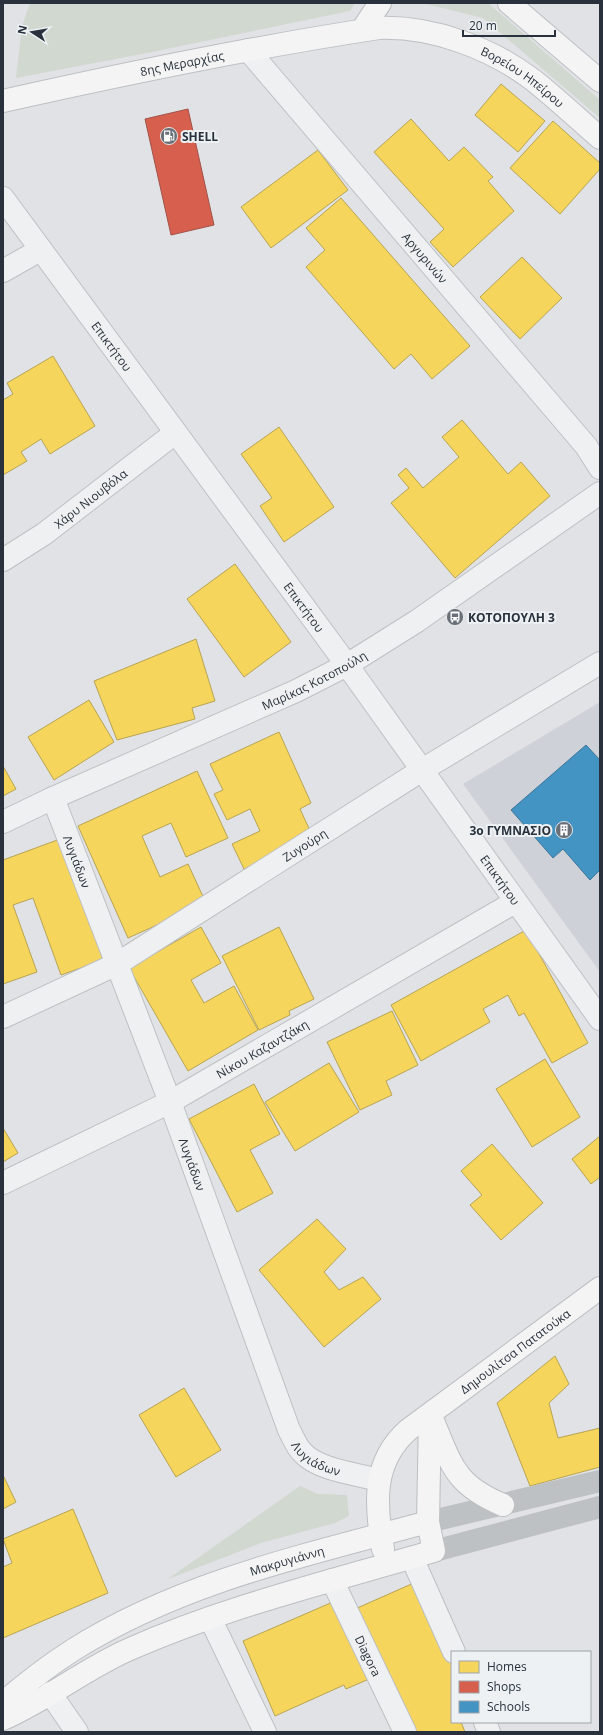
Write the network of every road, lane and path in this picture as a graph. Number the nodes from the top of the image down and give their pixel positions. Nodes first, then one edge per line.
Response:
1 (380, 3) edge
2 (509, 3) edge
3 (362, 30) junction
4 (248, 50) junction
5 (600, 81) edge
6 (3, 101) edge
7 (600, 138) edge
8 (3, 198) edge
9 (40, 250) junction
10 (3, 271) edge
11 (175, 433) junction
12 (600, 468) edge
13 (600, 493) edge
14 (3, 560) edge
15 (600, 663) edge
16 (347, 665) junction
17 (422, 770) junction
18 (53, 798) junction
19 (3, 822) edge
20 (515, 902) junction
21 (117, 964) junction
22 (3, 1017) edge
23 (600, 1019) edge
24 (170, 1102) junction
25 (3, 1183) edge
26 (600, 1288) edge
27 (430, 1414) junction
28 (379, 1480) junction
29 (600, 1480) edge
30 (503, 1505) junction
31 (600, 1507) edge
32 (428, 1522) junction
33 (381, 1535) junction
34 (434, 1552) junction
35 (412, 1558) junction
36 (386, 1564) junction
37 (332, 1580) junction
38 (210, 1618) junction
39 (454, 1651) edge
40 (50, 1693) junction
41 (3, 1705) edge
42 (3, 1719) edge
43 (77, 1732) edge
44 (264, 1732) edge
45 (405, 1732) edge

1 - 3 main road
2 - 5 main road
3 - 4 main road, 8ης Μεραρχίας
3 - 7 main road, Βορείου Ηπείρου
4 - 6 main road, 8ης Μεραρχίας
4 - 12 street, Αργυρινών
8 - 9 street, Επικτήτου
9 - 10 street
9 - 11 street, Επικτήτου
11 - 14 street, Χάρυ Νιουβόλα
11 - 16 street, Επικτήτου
13 - 16 street, Μαρίκας Κοτοπούλη
15 - 17 street, Ζυγούρη
16 - 17 street, Επικτήτου
16 - 18 street, Μαρίκας Κοτοπούλη
17 - 20 street, Επικτήτου
17 - 21 street, Ζυγούρη
18 - 19 street, Μαρίκας Κοτοπούλη
18 - 21 street, Λυγιάδων
20 - 23 street, Επικτήτου
20 - 24 street, Νίκου Καζαντζάκη
21 - 22 street, Ζυγούρη
21 - 24 street, Λυγιάδων
24 - 25 street, Νίκου Καζαντζάκη
24 - 28 street, Λυγιάδων
26 - 27 main road, Δημουλίτσα Πατατούκα
27 - 28 main road, Δημουλίτσα Πατατούκα
27 - 30 main road
27 - 32 main road
28 - 33 main road, Δημουλίτσα Πατατούκα
29 - 30 main road, Μακρυγιάννη
30 - 32 main road, Μακρυγιάννη
31 - 34 main road
32 - 33 main road, Μακρυγιάννη
32 - 34 main road
33 - 36 main road, Δημουλίτσα Πατατούκα
33 - 41 main road, Μακρυγιάννη
34 - 35 main road
35 - 36 main road
35 - 39 street
36 - 37 main road
37 - 38 main road
37 - 45 street, Diagora
38 - 40 main road
38 - 44 street
40 - 42 main road
40 - 43 street

